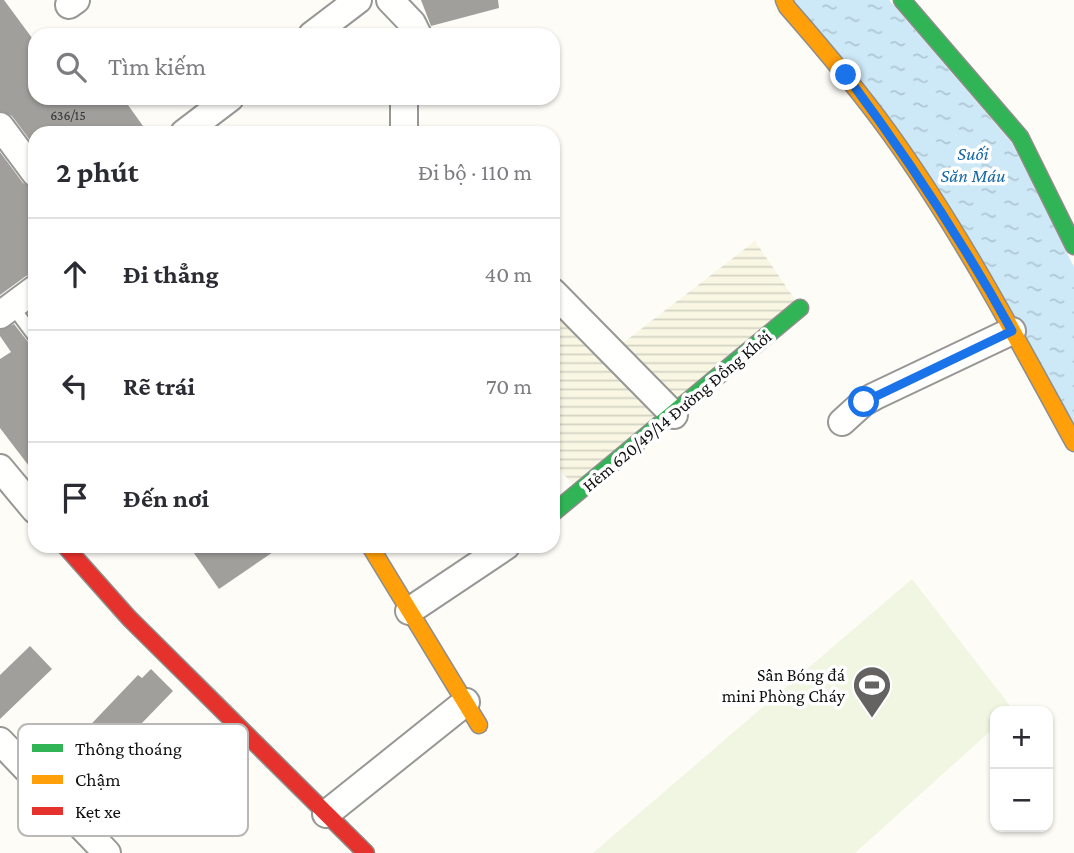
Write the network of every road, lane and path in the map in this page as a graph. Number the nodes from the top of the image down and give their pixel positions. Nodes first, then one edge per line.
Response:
1 (358, 0) edge
2 (390, 0) edge
3 (784, 0) edge
4 (902, 0) edge
5 (321, 28) edge
6 (414, 28) edge
7 (221, 105) edge
8 (404, 105) edge
9 (0, 126) edge
10 (193, 126) edge
11 (404, 126) edge
12 (28, 164) edge
13 (1074, 246) edge
14 (28, 294) edge
15 (560, 299) edge
16 (800, 308) dead end
17 (6, 310) edge
18 (28, 330) edge
19 (1012, 331) junction
20 (674, 415) junction
21 (842, 422) dead end
22 (1074, 443) edge
23 (0, 468) edge
24 (28, 502) edge
25 (560, 507) edge
26 (71, 553) edge
27 (374, 553) edge
28 (496, 553) edge
29 (409, 611) junction
30 (466, 702) junction
31 (236, 724) edge
32 (479, 725) dead end
33 (248, 736) edge
34 (0, 741) edge
35 (18, 760) edge
36 (326, 814) junction
37 (91, 836) edge
38 (107, 853) edge
39 (366, 853) edge

1 - 5 street
2 - 6 street
3 - 19 street
4 - 13 street
7 - 10 street
8 - 11 street
9 - 12 street
14 - 17 street
15 - 20 street
16 - 20 street, Hẻm 620/49/14 Đường Đồng Khởi
17 - 18 lane
19 - 21 street
19 - 22 street
20 - 25 street, Hẻm 620/49/14 Đường Đồng Khởi
23 - 24 street
26 - 31 street
27 - 29 street
28 - 29 street
29 - 30 street
30 - 32 street
30 - 36 street
33 - 36 street
34 - 35 street
36 - 39 street
37 - 38 street

